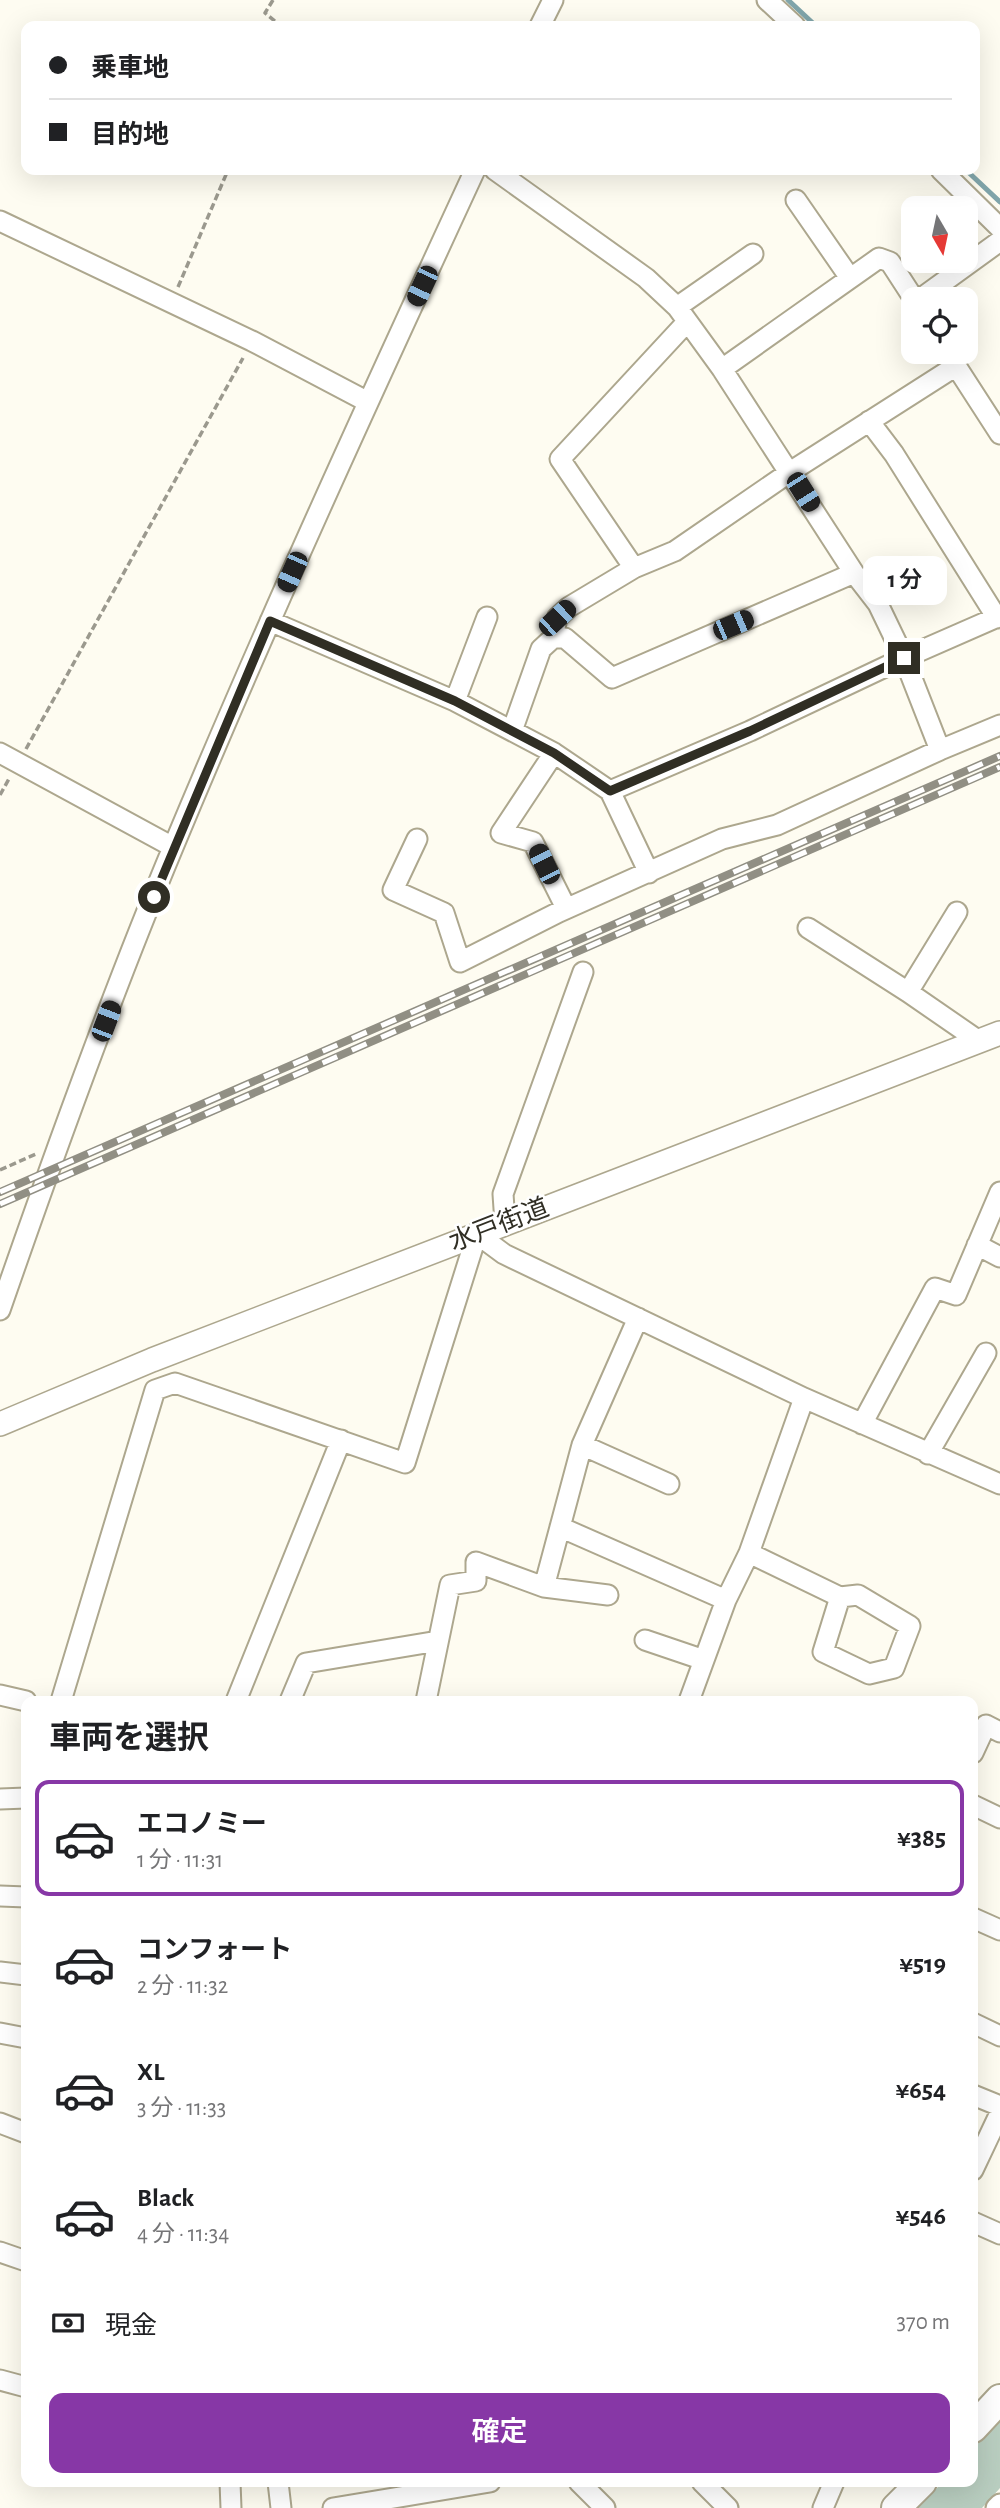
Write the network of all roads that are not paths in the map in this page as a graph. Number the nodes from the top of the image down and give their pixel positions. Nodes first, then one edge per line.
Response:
1 (552, 0) edge
2 (767, 0) edge
3 (542, 21) edge
4 (790, 21) edge
5 (473, 175) edge
6 (502, 175) edge
7 (947, 175) edge
8 (796, 200) dead end
9 (0, 221) edge
10 (1000, 228) edge
11 (1000, 241) edge
12 (753, 254) dead end
13 (850, 278) junction
14 (906, 287) edge
15 (937, 287) edge
16 (682, 315) junction
17 (944, 364) edge
18 (954, 364) edge
19 (722, 369) junction
20 (368, 402) junction
21 (869, 421) junction
22 (1000, 434) edge
23 (790, 472) junction
24 (634, 568) junction
25 (854, 573) junction
26 (487, 617) dead end
27 (998, 617) edge
28 (270, 621) junction
29 (553, 638) junction
30 (904, 658) junction
31 (455, 701) junction
32 (1000, 725) edge
33 (512, 731) junction
34 (940, 750) junction
35 (0, 752) edge
36 (554, 753) junction
37 (610, 791) junction
38 (417, 839) dead end
39 (173, 847) junction
40 (649, 873) junction
41 (566, 908) junction
42 (957, 912) dead end
43 (808, 928) dead end
44 (583, 971) dead end
45 (908, 992) junction
46 (989, 1037) edge
47 (1000, 1192) edge
48 (505, 1223) junction
49 (477, 1234) junction
50 (977, 1245) junction
51 (1000, 1257) edge
52 (0, 1310) edge
53 (638, 1318) junction
54 (986, 1353) dead end
55 (152, 1360) junction
56 (166, 1386) junction
57 (804, 1398) junction
58 (0, 1424) edge
59 (862, 1424) junction
60 (341, 1440) junction
61 (583, 1445) junction
62 (928, 1454) junction
63 (669, 1484) dead end
64 (1000, 1484) edge
65 (560, 1527) junction
66 (749, 1553) junction
67 (544, 1587) junction
68 (608, 1595) dead end
69 (840, 1597) junction
70 (726, 1600) junction
71 (645, 1640) dead end
72 (438, 1641) junction
73 (704, 1660) junction
74 (0, 1695) edge
75 (63, 1696) edge
76 (238, 1696) edge
77 (292, 1696) edge
78 (426, 1696) edge
79 (691, 1696) edge
80 (21, 1700) edge
81 (1000, 1732) edge
82 (978, 1742) edge
83 (0, 1798) edge
84 (21, 1798) edge
85 (978, 1807) edge
86 (1000, 1818) edge
87 (0, 1896) edge
88 (21, 1897) edge
89 (978, 1920) edge
90 (1000, 1930) edge
91 (0, 1972) edge
92 (21, 1974) edge
93 (978, 2025) edge
94 (0, 2033) edge
95 (1000, 2036) edge
96 (21, 2037) edge
97 (978, 2097) edge
98 (1000, 2106) edge
99 (1000, 2113) edge
100 (0, 2123) edge
101 (21, 2131) edge
102 (978, 2159) edge
103 (978, 2224) edge
104 (1000, 2234) edge
105 (0, 2252) edge
106 (21, 2259) edge
107 (0, 2380) edge
108 (21, 2385) edge
109 (1000, 2399) edge
110 (978, 2423) edge
111 (230, 2487) edge
112 (279, 2487) edge
113 (467, 2487) edge
114 (584, 2487) edge
115 (707, 2487) edge
116 (832, 2487) edge
117 (917, 2487) edge
118 (398, 2502) edge
119 (1000, 2504) edge
120 (231, 2508) edge
121 (281, 2508) edge
122 (333, 2508) edge
123 (605, 2508) edge
124 (728, 2508) edge
125 (823, 2508) edge
126 (897, 2508) edge
127 (996, 2508) edge

1 - 3 street
2 - 4 street
5 - 20 street
6 - 16 street
7 - 10 street
8 - 13 street
9 - 20 street
11 - 15 street
12 - 16 street
13 - 14 street
13 - 19 street
16 - 19 street
16 - 24 street
17 - 21 street
18 - 22 street
19 - 23 street
20 - 28 street
21 - 23 street
21 - 27 street
23 - 24 street
23 - 25 street
24 - 29 street
25 - 29 street
25 - 30 street
26 - 31 street
27 - 30 street
28 - 31 street
28 - 39 street
29 - 33 street
30 - 34 street
30 - 37 street
31 - 33 street
32 - 34 street
33 - 36 street
34 - 40 street
35 - 39 street
36 - 37 street
36 - 41 street
37 - 40 street
38 - 41 street
39 - 52 street
40 - 41 street
42 - 45 street
43 - 45 street
44 - 48 street
45 - 46 street
46 - 48 main road, 水戸街道
47 - 50 street
48 - 49 main road, 水戸街道
49 - 53 street
49 - 55 main road, 水戸街道
49 - 60 street
50 - 51 street
50 - 59 street
53 - 57 street
53 - 61 street
54 - 62 street
55 - 56 street
55 - 58 main road, 水戸街道
56 - 60 street
56 - 75 street
57 - 59 street
57 - 66 street
59 - 62 street
60 - 76 street
61 - 63 street
61 - 65 street
62 - 64 street
65 - 67 street
65 - 70 street
66 - 69 street
66 - 70 street
67 - 68 street
67 - 72 street
69 - 69 street
70 - 73 street
71 - 73 street
72 - 77 street
72 - 78 street
73 - 79 street
74 - 80 street
81 - 82 street
83 - 84 street
85 - 86 street
87 - 88 street
89 - 90 street
91 - 92 street
93 - 95 street
94 - 96 street
97 - 98 street
99 - 102 street
100 - 101 street
103 - 104 street
105 - 106 street
107 - 108 street
109 - 110 highway
111 - 120 street
112 - 121 street
113 - 118 street
114 - 123 street
115 - 124 street
116 - 125 street
117 - 126 highway
118 - 122 street
119 - 127 street

